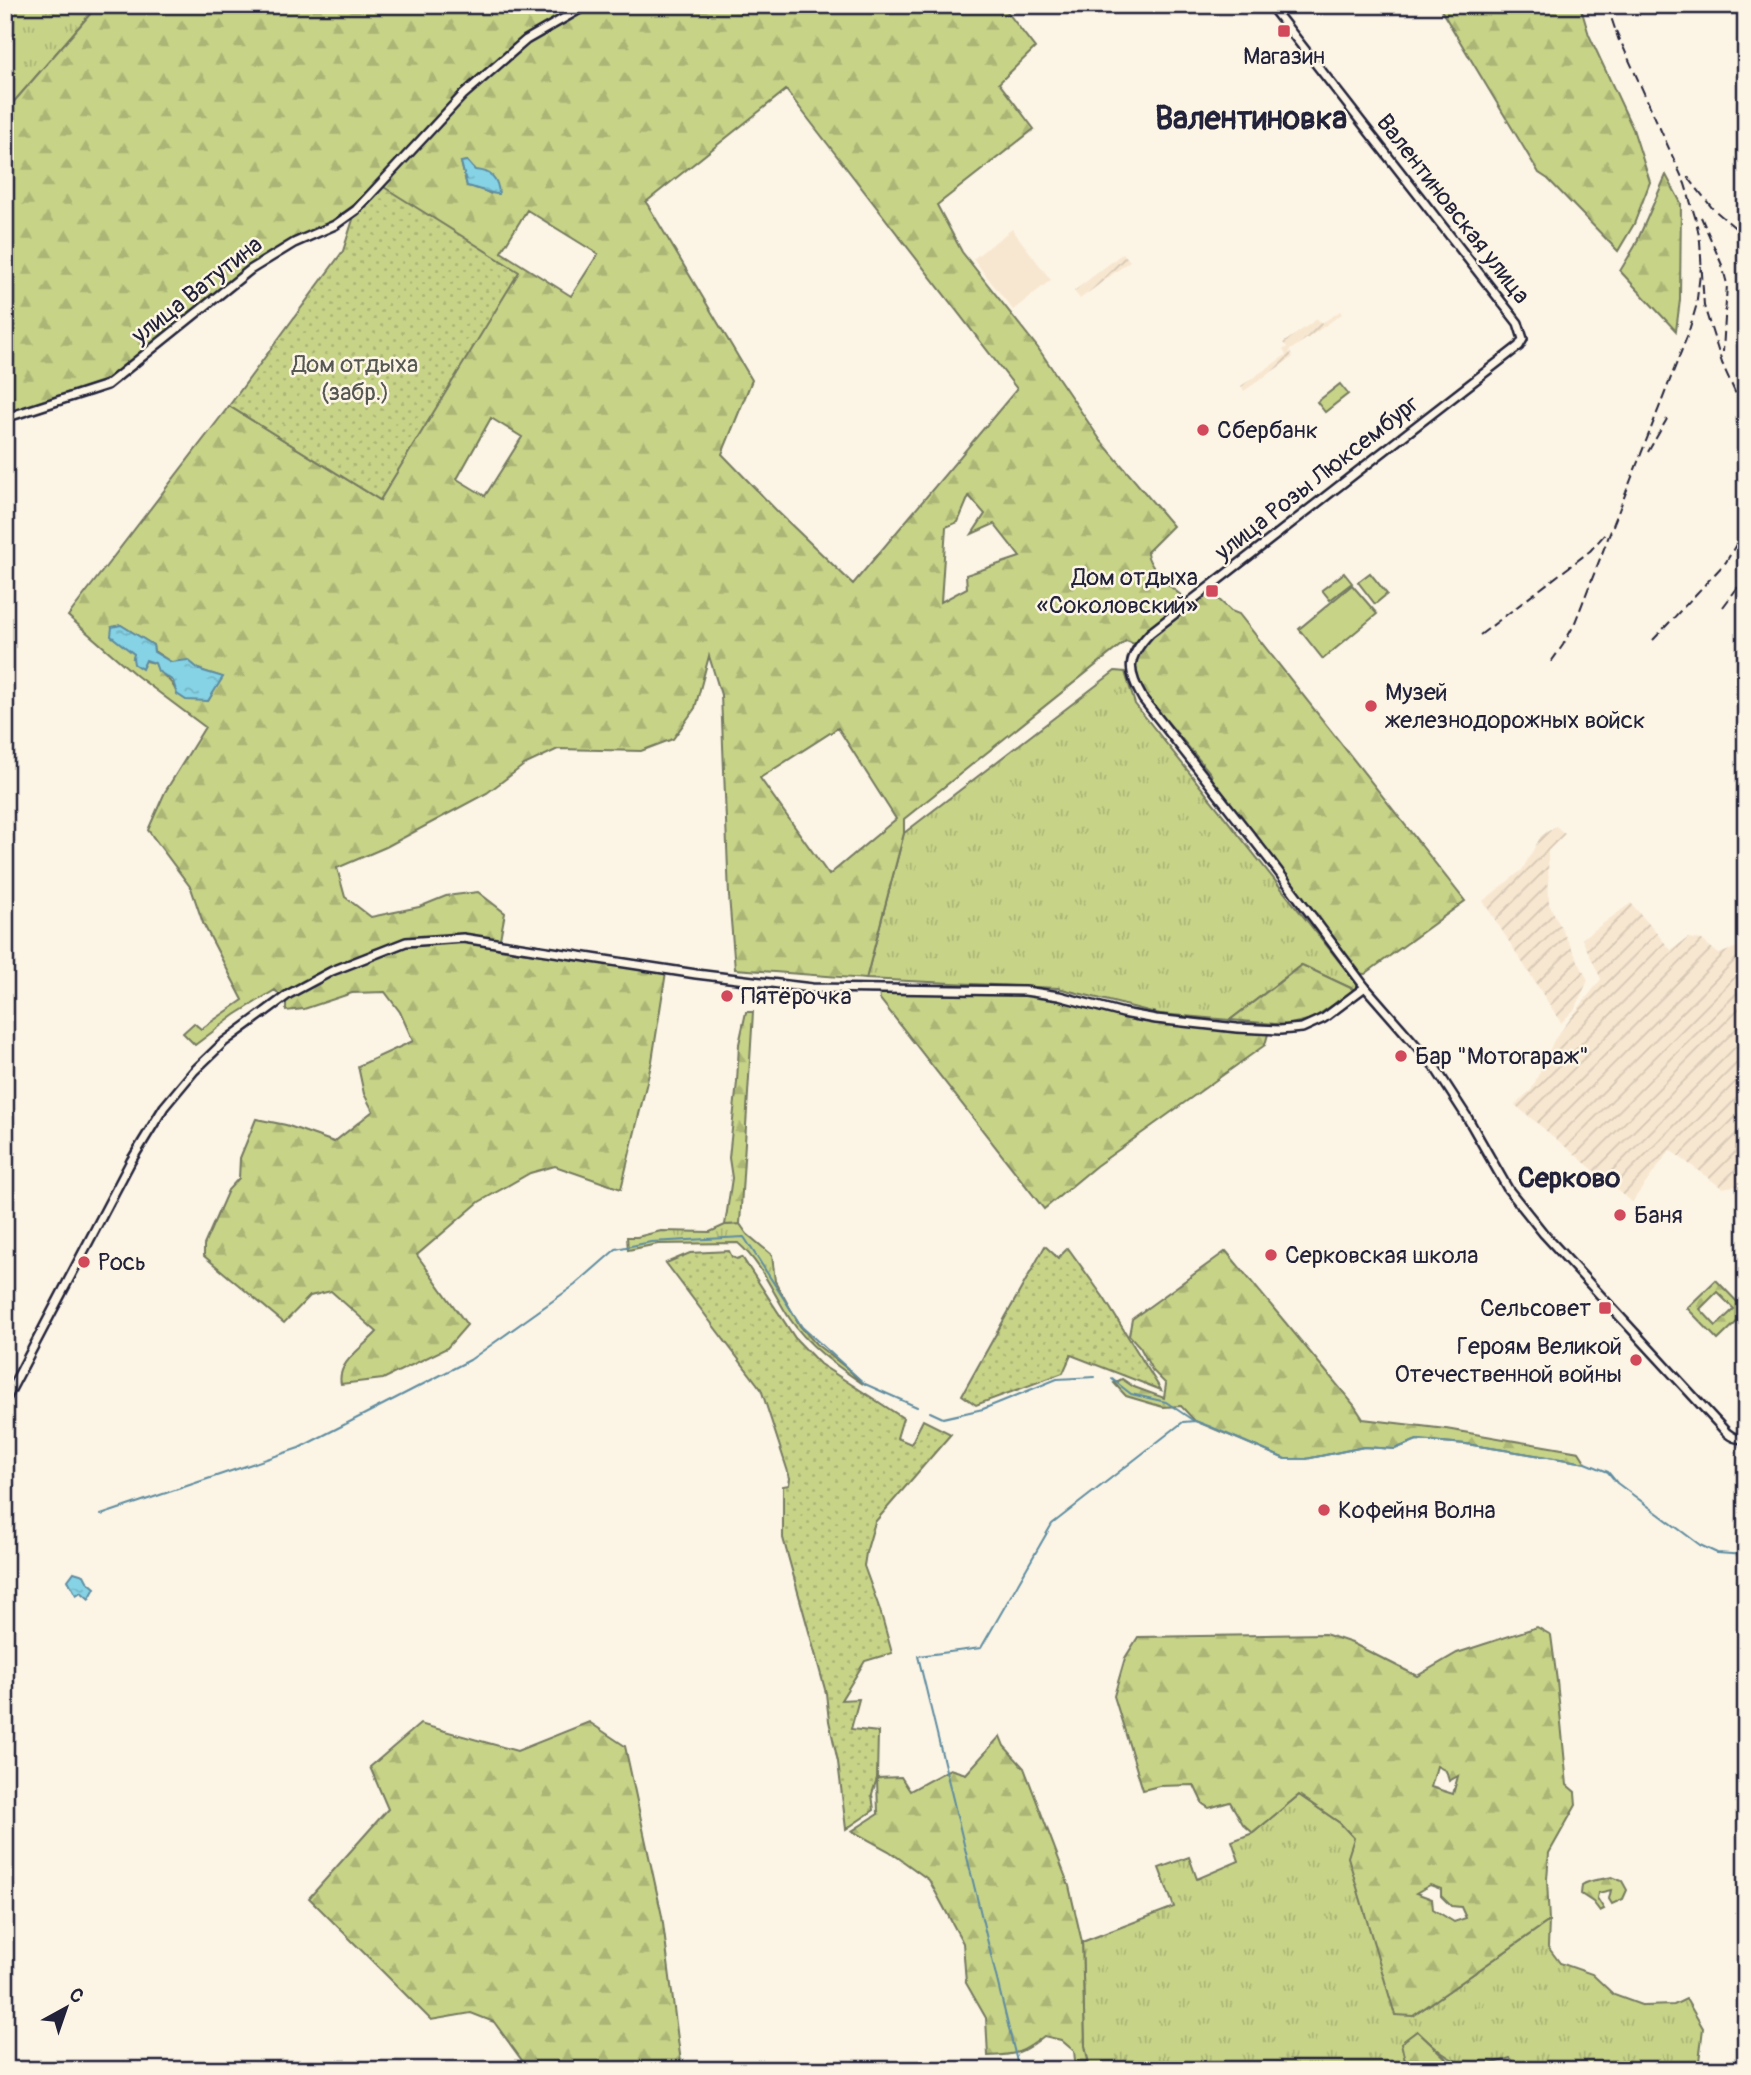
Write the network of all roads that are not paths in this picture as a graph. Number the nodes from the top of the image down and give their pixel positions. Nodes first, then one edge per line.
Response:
1 (587, 5) edge
2 (1270, 5) edge
3 (1523, 340) joint
4 (5, 418) edge
5 (1365, 987) junction
6 (5, 1401) edge
7 (1746, 1438) edge

1 - 4 street, улица Ватутина
2 - 3 street, Валентиновская улица
3 - 5 street, улица Розы Люксембург
5 - 6 street
5 - 7 street

